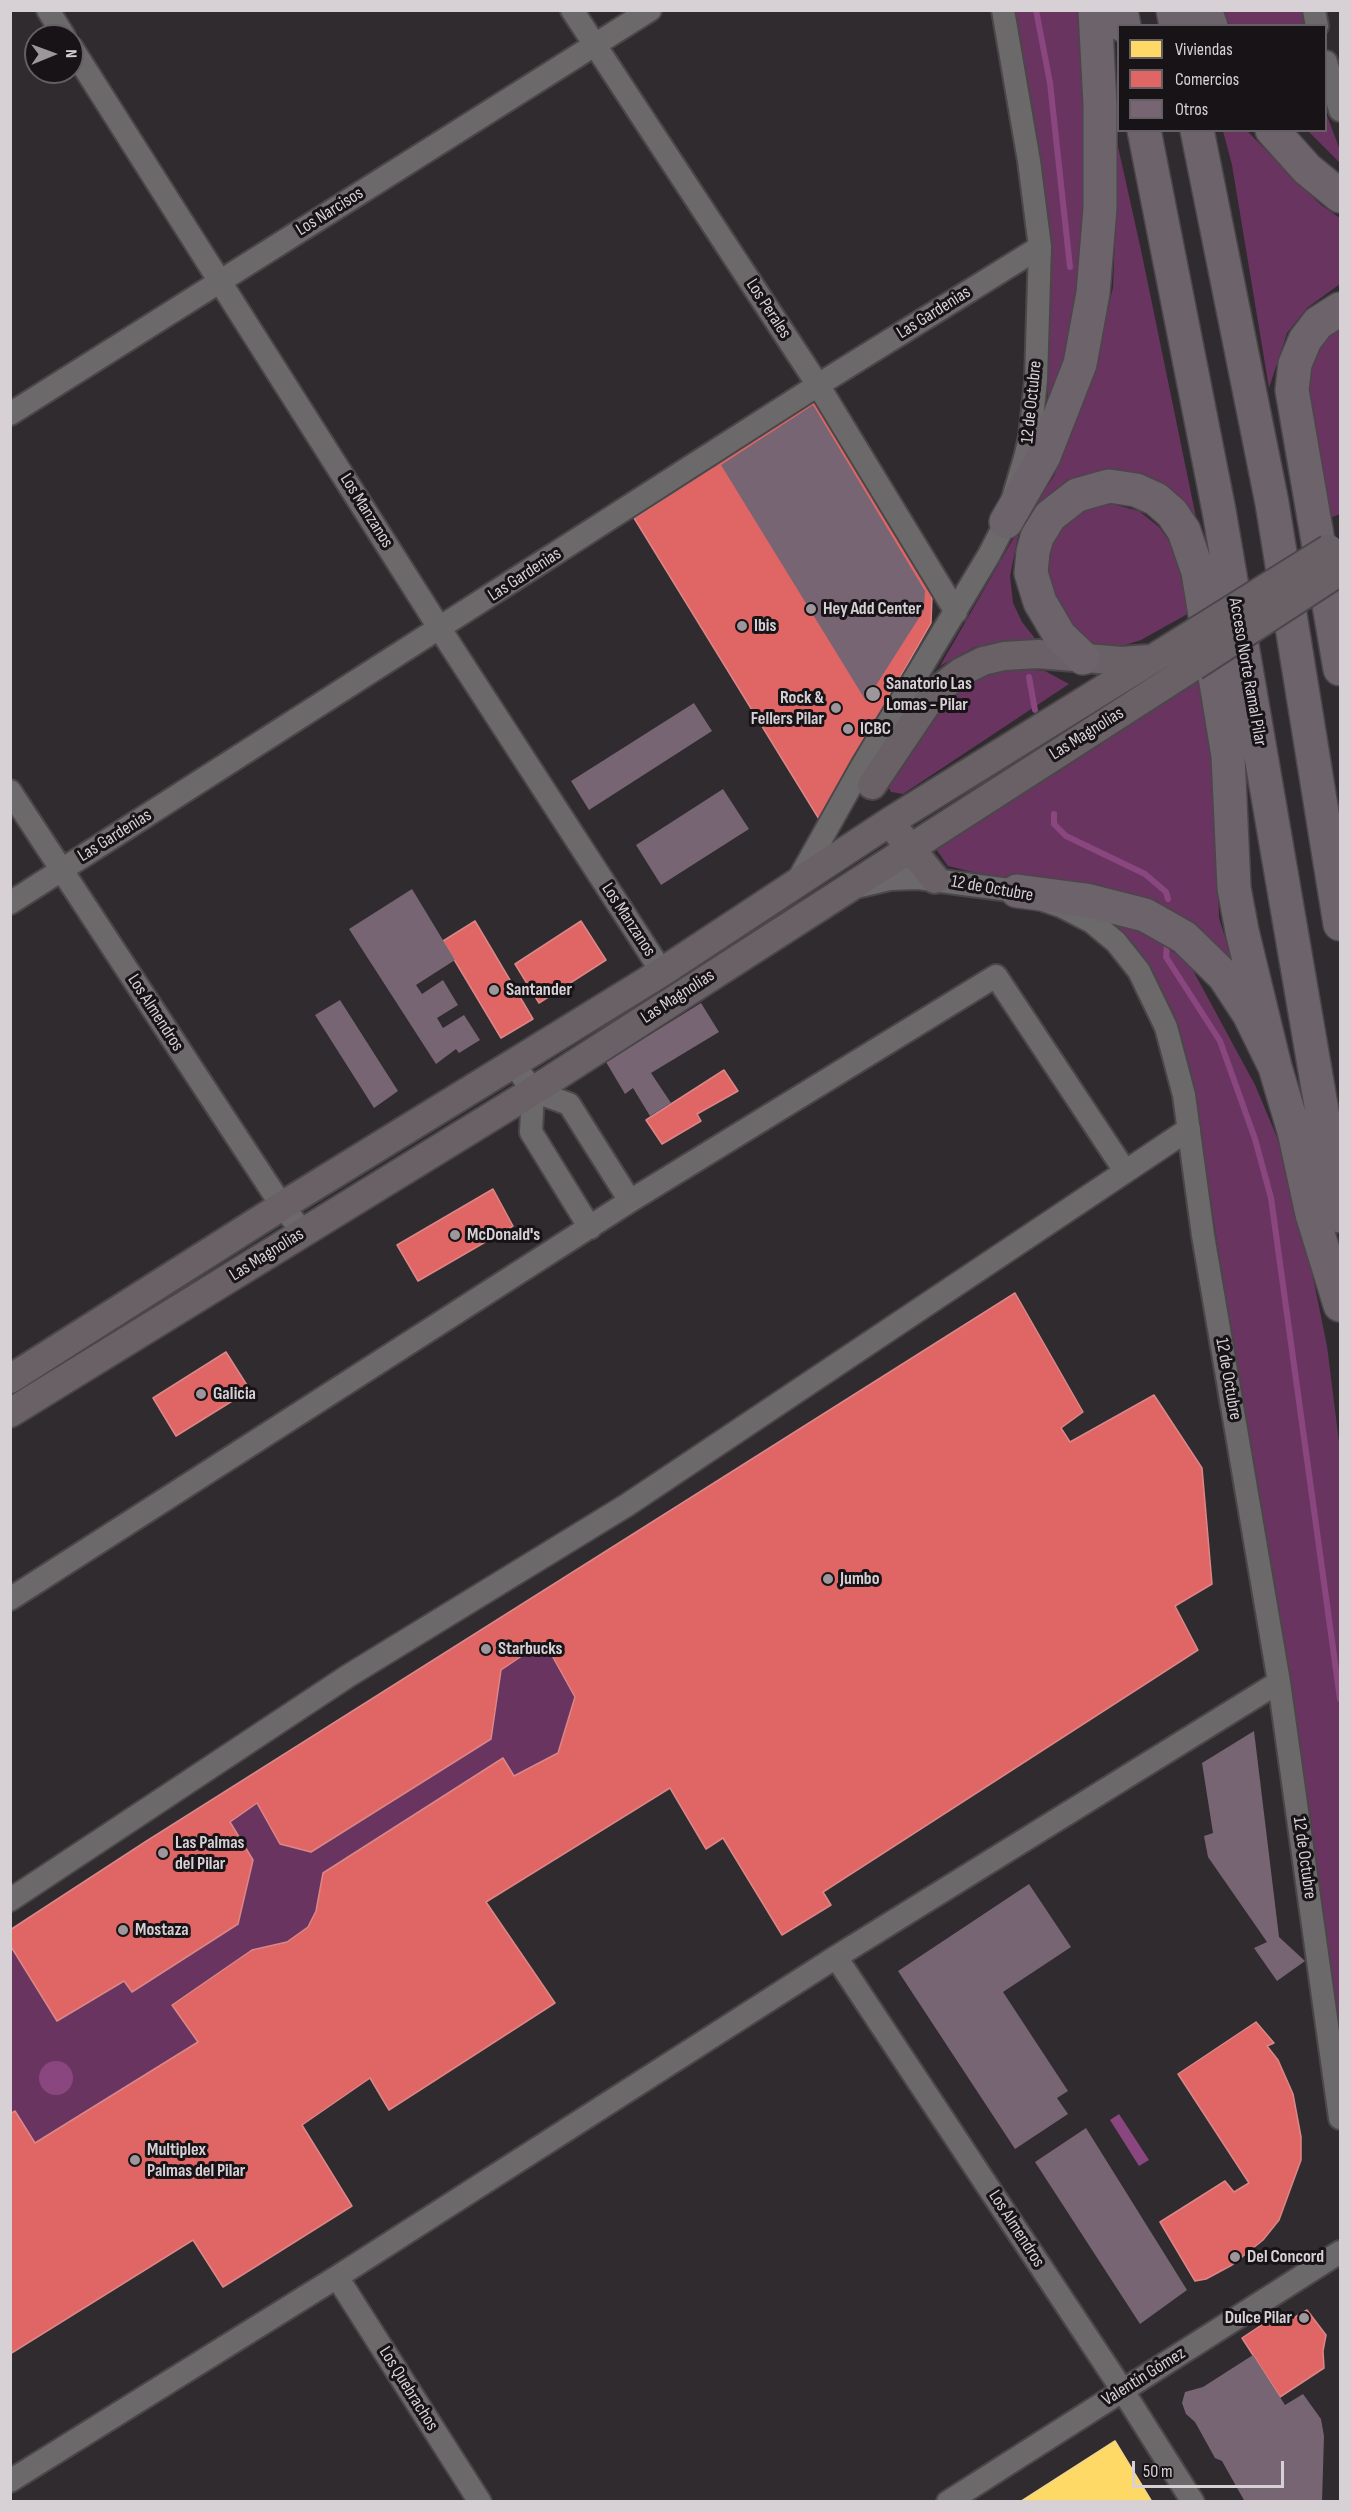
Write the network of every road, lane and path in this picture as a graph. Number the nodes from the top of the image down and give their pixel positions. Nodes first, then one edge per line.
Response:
1 (48, 10) edge
2 (572, 10) edge
3 (650, 10) edge
4 (1003, 10) edge
5 (1095, 10) edge
6 (1204, 10) edge
7 (57, 24) edge
8 (1210, 24) edge
9 (594, 46) junction
10 (1327, 65) edge
11 (84, 67) edge
12 (1341, 110) edge
13 (1144, 132) edge
14 (1197, 132) edge
15 (1274, 132) edge
16 (1341, 196) edge
17 (1040, 247) junction
18 (222, 281) junction
19 (1341, 309) edge
20 (818, 385) junction
21 (10, 414) edge
22 (1006, 522) junction
23 (1337, 558) edge
24 (956, 612) junction
25 (440, 629) junction
26 (1083, 658) junction
27 (1154, 658) junction
28 (1341, 669) edge
29 (867, 775) junction
30 (10, 791) edge
31 (891, 821) junction
32 (908, 848) junction
33 (61, 870) junction
34 (935, 879) junction
35 (797, 882) junction
36 (841, 891) junction
37 (1017, 891) junction
38 (10, 903) edge
39 (1341, 924) edge
40 (662, 972) junction
41 (513, 1063) junction
42 (1275, 1067) junction
43 (533, 1091) junction
44 (1189, 1129) junction
45 (1125, 1171) junction
46 (630, 1201) junction
47 (282, 1206) junction
48 (1341, 1216) edge
49 (590, 1227) junction
50 (304, 1233) junction
51 (1341, 1305) edge
52 (10, 1379) edge
53 (10, 1413) edge
54 (10, 1599) edge
55 (1279, 1682) junction
56 (10, 1900) edge
57 (836, 1957) junction
58 (1341, 2118) edge
59 (1341, 2252) edge
60 (337, 2277) junction
61 (1123, 2391) junction
62 (10, 2481) edge
63 (480, 2502) edge
64 (948, 2502) edge
65 (1193, 2502) edge

1 - 7 street
2 - 9 street, Los Perales
3 - 9 street, Los Narcisos
4 - 17 street, 12 de Octubre
5 - 22 highway
6 - 8 highway
9 - 18 street, Los Narcisos
9 - 20 street, Los Perales
10 - 12 street
11 - 18 street, Los Manzanos
13 - 48 highway, Acceso Norte Ramal Pilar
14 - 39 highway
15 - 16 highway
17 - 20 street, Las Gardenias
17 - 22 street, 12 de Octubre
18 - 21 street, Los Narcisos
18 - 25 street, Los Manzanos
19 - 28 highway
20 - 24 street, Los Perales
20 - 25 street, Las Gardenias
22 - 24 street, 12 de Octubre
23 - 27 main road, Las Magnolias, bridge
23 - 32 main road, Las Magnolias, bridge
24 - 29 street, 12 de Octubre
25 - 33 street, Las Gardenias
25 - 40 street, Los Manzanos
26 - 27 main road
26 - 29 main road
26 - 42 highway
27 - 31 main road, Las Magnolias
29 - 31 main road
29 - 35 street, 12 de Octubre
30 - 33 street, Los Almendros
31 - 32 main road
31 - 35 main road, Las Magnolias
32 - 34 main road
32 - 36 main road, Las Magnolias
33 - 38 street, Las Gardenias
33 - 47 street, Los Almendros
34 - 36 street, 12 de Octubre
34 - 37 street, 12 de Octubre
35 - 40 main road, Las Magnolias
36 - 43 main road, Las Magnolias
37 - 42 highway
37 - 44 street, 12 de Octubre
40 - 41 main road, Las Magnolias
41 - 43 street
41 - 47 main road, Las Magnolias
42 - 51 highway
43 - 46 street
43 - 49 street
43 - 50 main road, Las Magnolias
44 - 45 street
44 - 55 street, 12 de Octubre
45 - 46 street
45 - 56 street
46 - 49 street
47 - 50 street, Los Almendros
47 - 52 main road, Las Magnolias
49 - 54 street
50 - 53 main road, Las Magnolias
55 - 57 street
55 - 58 street, 12 de Octubre
57 - 60 street
57 - 61 street, Los Almendros
59 - 61 street, Valentín Gómez
60 - 62 street
60 - 63 street, Los Quebrachos
61 - 64 street, Valentín Gómez
61 - 65 street, Los Almendros

